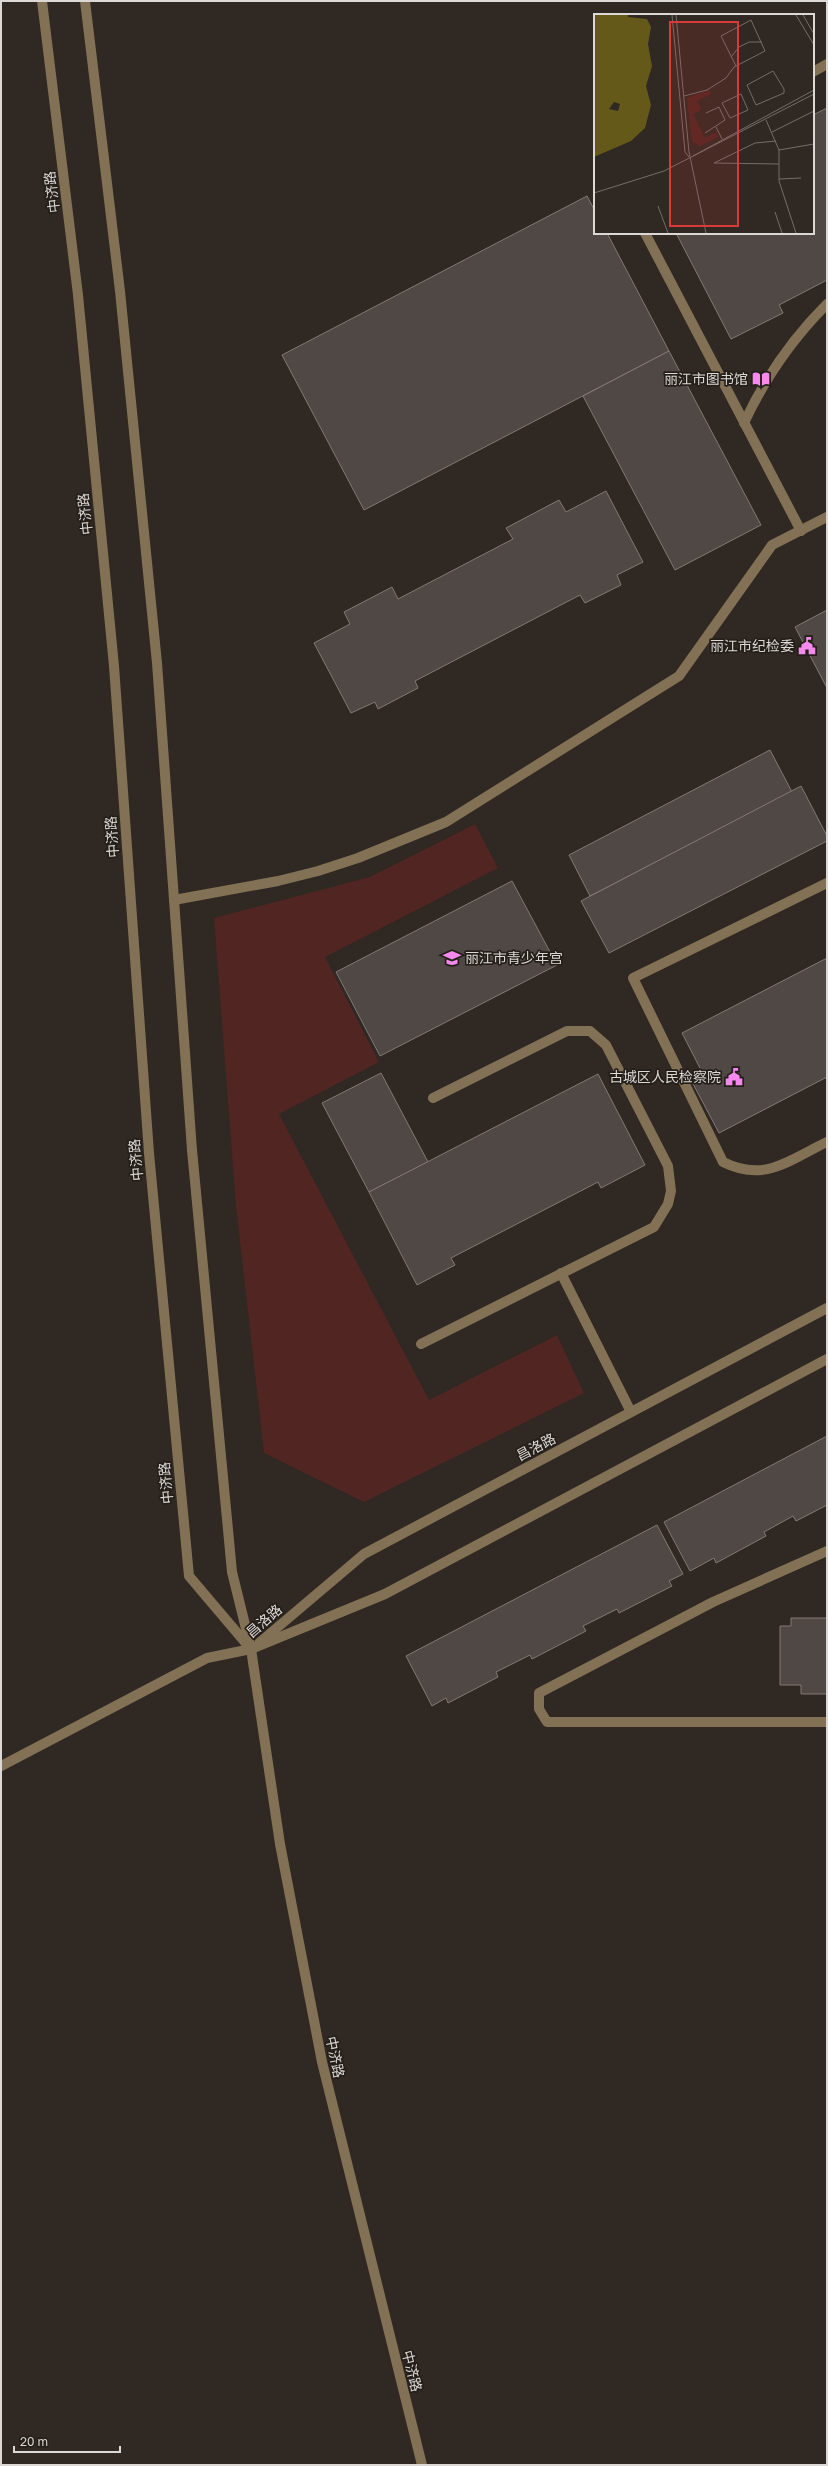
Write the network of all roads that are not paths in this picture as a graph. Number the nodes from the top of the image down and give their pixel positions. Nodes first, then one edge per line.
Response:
1 (42, 1) edge
2 (85, 1) edge
3 (827, 64) edge
4 (814, 71) edge
5 (646, 234) edge
6 (827, 304) edge
7 (744, 423) junction
8 (827, 517) edge
9 (801, 530) junction
10 (827, 883) edge
11 (174, 900) junction
12 (433, 1098) dead end
13 (827, 1142) edge
14 (561, 1274) junction
15 (827, 1308) edge
16 (421, 1344) dead end
17 (827, 1359) edge
18 (632, 1412) junction
19 (827, 1551) edge
20 (251, 1649) junction
21 (827, 1722) edge
22 (1, 1766) edge
23 (422, 2465) edge

1 - 20 street, 中济路
2 - 11 street, 中济路
3 - 4 street
5 - 7 street
6 - 7 street
7 - 9 street
8 - 9 street
9 - 11 street
10 - 13 street
11 - 20 street, 中济路
12 - 14 street
14 - 16 street
14 - 18 street
15 - 18 street, 昌洛路
17 - 20 street, 昌洛路
18 - 20 street, 昌洛路
19 - 21 street
20 - 22 street
20 - 23 street, 中济路

